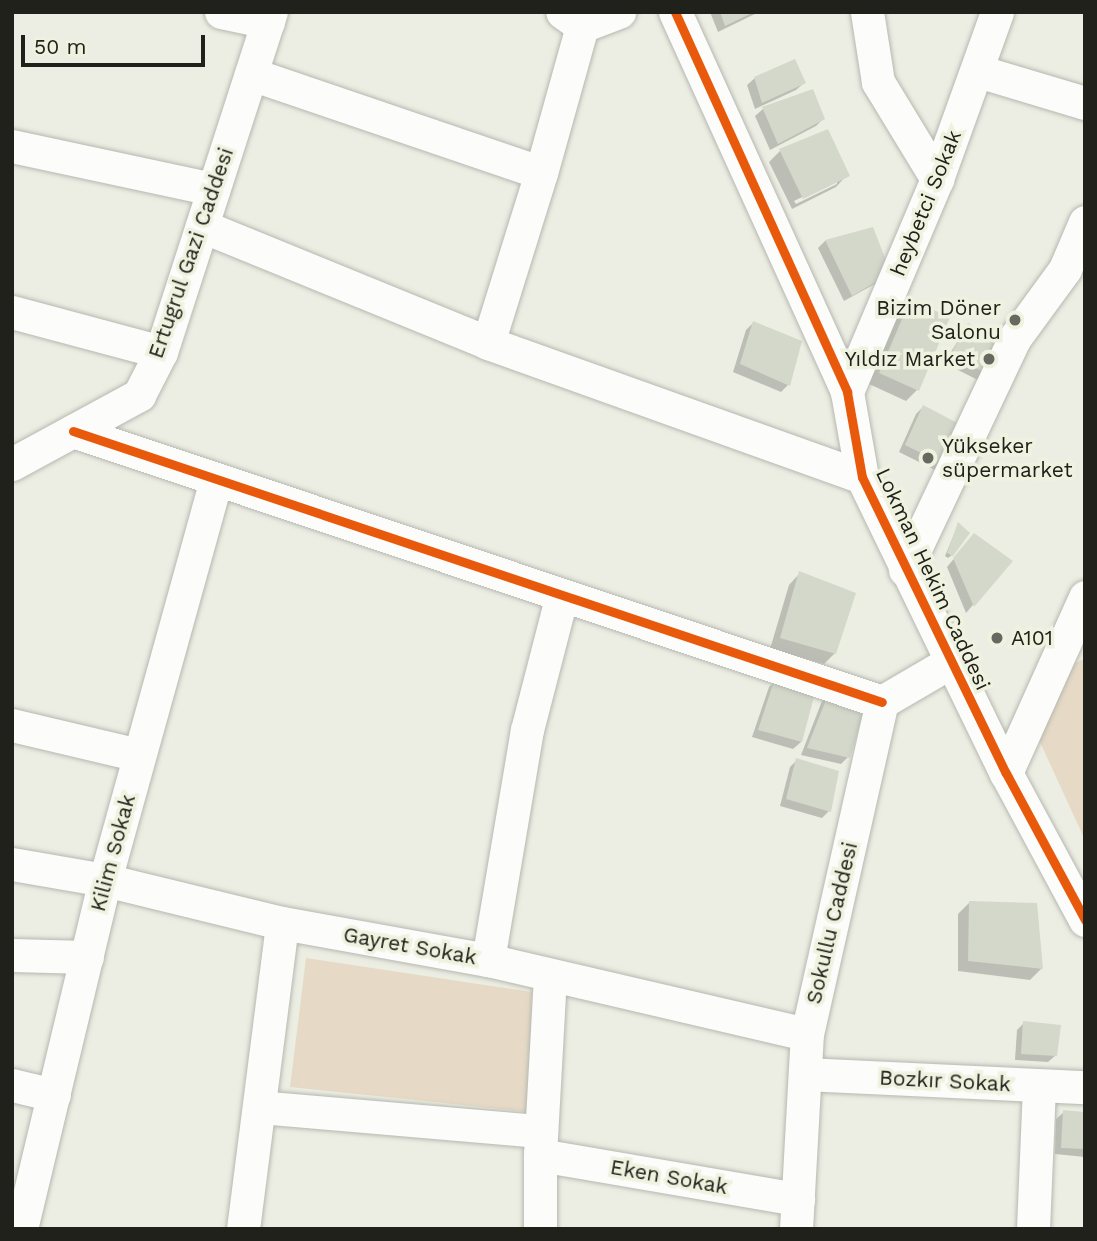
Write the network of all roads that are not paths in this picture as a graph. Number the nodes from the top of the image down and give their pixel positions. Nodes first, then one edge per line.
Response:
1 (221, 12) edge
2 (619, 12) edge
3 (675, 12) edge
4 (867, 12) edge
5 (997, 12) edge
6 (270, 17) edge
7 (572, 19) edge
8 (978, 71) junction
9 (251, 74) junction
10 (1085, 103) edge
11 (12, 146) edge
12 (541, 173) junction
13 (937, 179) junction
14 (214, 189) junction
15 (1085, 222) edge
16 (202, 226) junction
17 (1075, 275) edge
18 (12, 312) edge
19 (488, 343) junction
20 (161, 352) junction
21 (847, 392) junction
22 (73, 431) junction
23 (12, 464) edge
24 (862, 477) junction
25 (216, 479) junction
26 (905, 570) junction
27 (562, 595) junction
28 (1083, 607) edge
29 (952, 661) junction
30 (882, 702) junction
31 (12, 724) edge
32 (139, 755) junction
33 (1006, 774) junction
34 (12, 864) edge
35 (105, 880) junction
36 (1085, 920) edge
37 (282, 923) junction
38 (12, 955) edge
39 (87, 957) junction
40 (488, 960) junction
41 (550, 976) junction
42 (807, 1034) junction
43 (805, 1074) junction
44 (12, 1085) edge
45 (1039, 1086) junction
46 (1085, 1087) edge
47 (54, 1094) junction
48 (259, 1107) junction
49 (541, 1143) junction
50 (797, 1214) edge
51 (21, 1229) edge
52 (243, 1229) edge
53 (541, 1229) edge
54 (1032, 1229) edge

1 - 6 street
2 - 7 street
3 - 21 street, Lokman Hekim Caddesi
4 - 13 street
5 - 8 street, heybetci Sokak
6 - 9 street, Ertugrul Gazi Caddesi
7 - 12 street
8 - 10 street
8 - 13 street, heybetci Sokak
9 - 12 street
9 - 14 street, Ertugrul Gazi Caddesi
11 - 14 street
12 - 19 street
13 - 21 street, heybetci Sokak
14 - 16 street, Ertugrul Gazi Caddesi
15 - 17 street
16 - 19 street
16 - 20 street, Ertugrul Gazi Caddesi
17 - 26 street
18 - 20 street
19 - 24 street
20 - 22 street, Ertugrul Gazi Caddesi
21 - 24 street, Lokman Hekim Caddesi
22 - 23 street, Ertugrul Gazi Caddesi
22 - 25 street
24 - 26 street, Lokman Hekim Caddesi
25 - 27 street
25 - 32 street, Kilim Sokak
26 - 29 street, Lokman Hekim Caddesi
27 - 30 street
27 - 40 street
28 - 33 street
29 - 30 street
29 - 33 street, Lokman Hekim Caddesi
30 - 42 street, Sokullu Caddesi
31 - 32 street
32 - 35 street, Kilim Sokak
33 - 36 street, Lokman Hekim Caddesi
34 - 35 street, Gayret Sokak
35 - 37 street, Gayret Sokak
35 - 39 street, Kilim Sokak
37 - 40 street, Gayret Sokak
37 - 48 street
38 - 39 street
39 - 47 street, Kilim Sokak
40 - 41 street, Gayret Sokak
41 - 42 street, Gayret Sokak
41 - 49 street
42 - 43 street, Sokullu Caddesi
43 - 45 street, Bozkır Sokak
43 - 50 street, Sokullu Caddesi
44 - 47 street
45 - 46 street, Bozkır Sokak
45 - 54 street
47 - 51 street, Kilim Sokak
48 - 49 street, Eken Sokak
48 - 52 street
49 - 50 street, Eken Sokak
49 - 53 street

